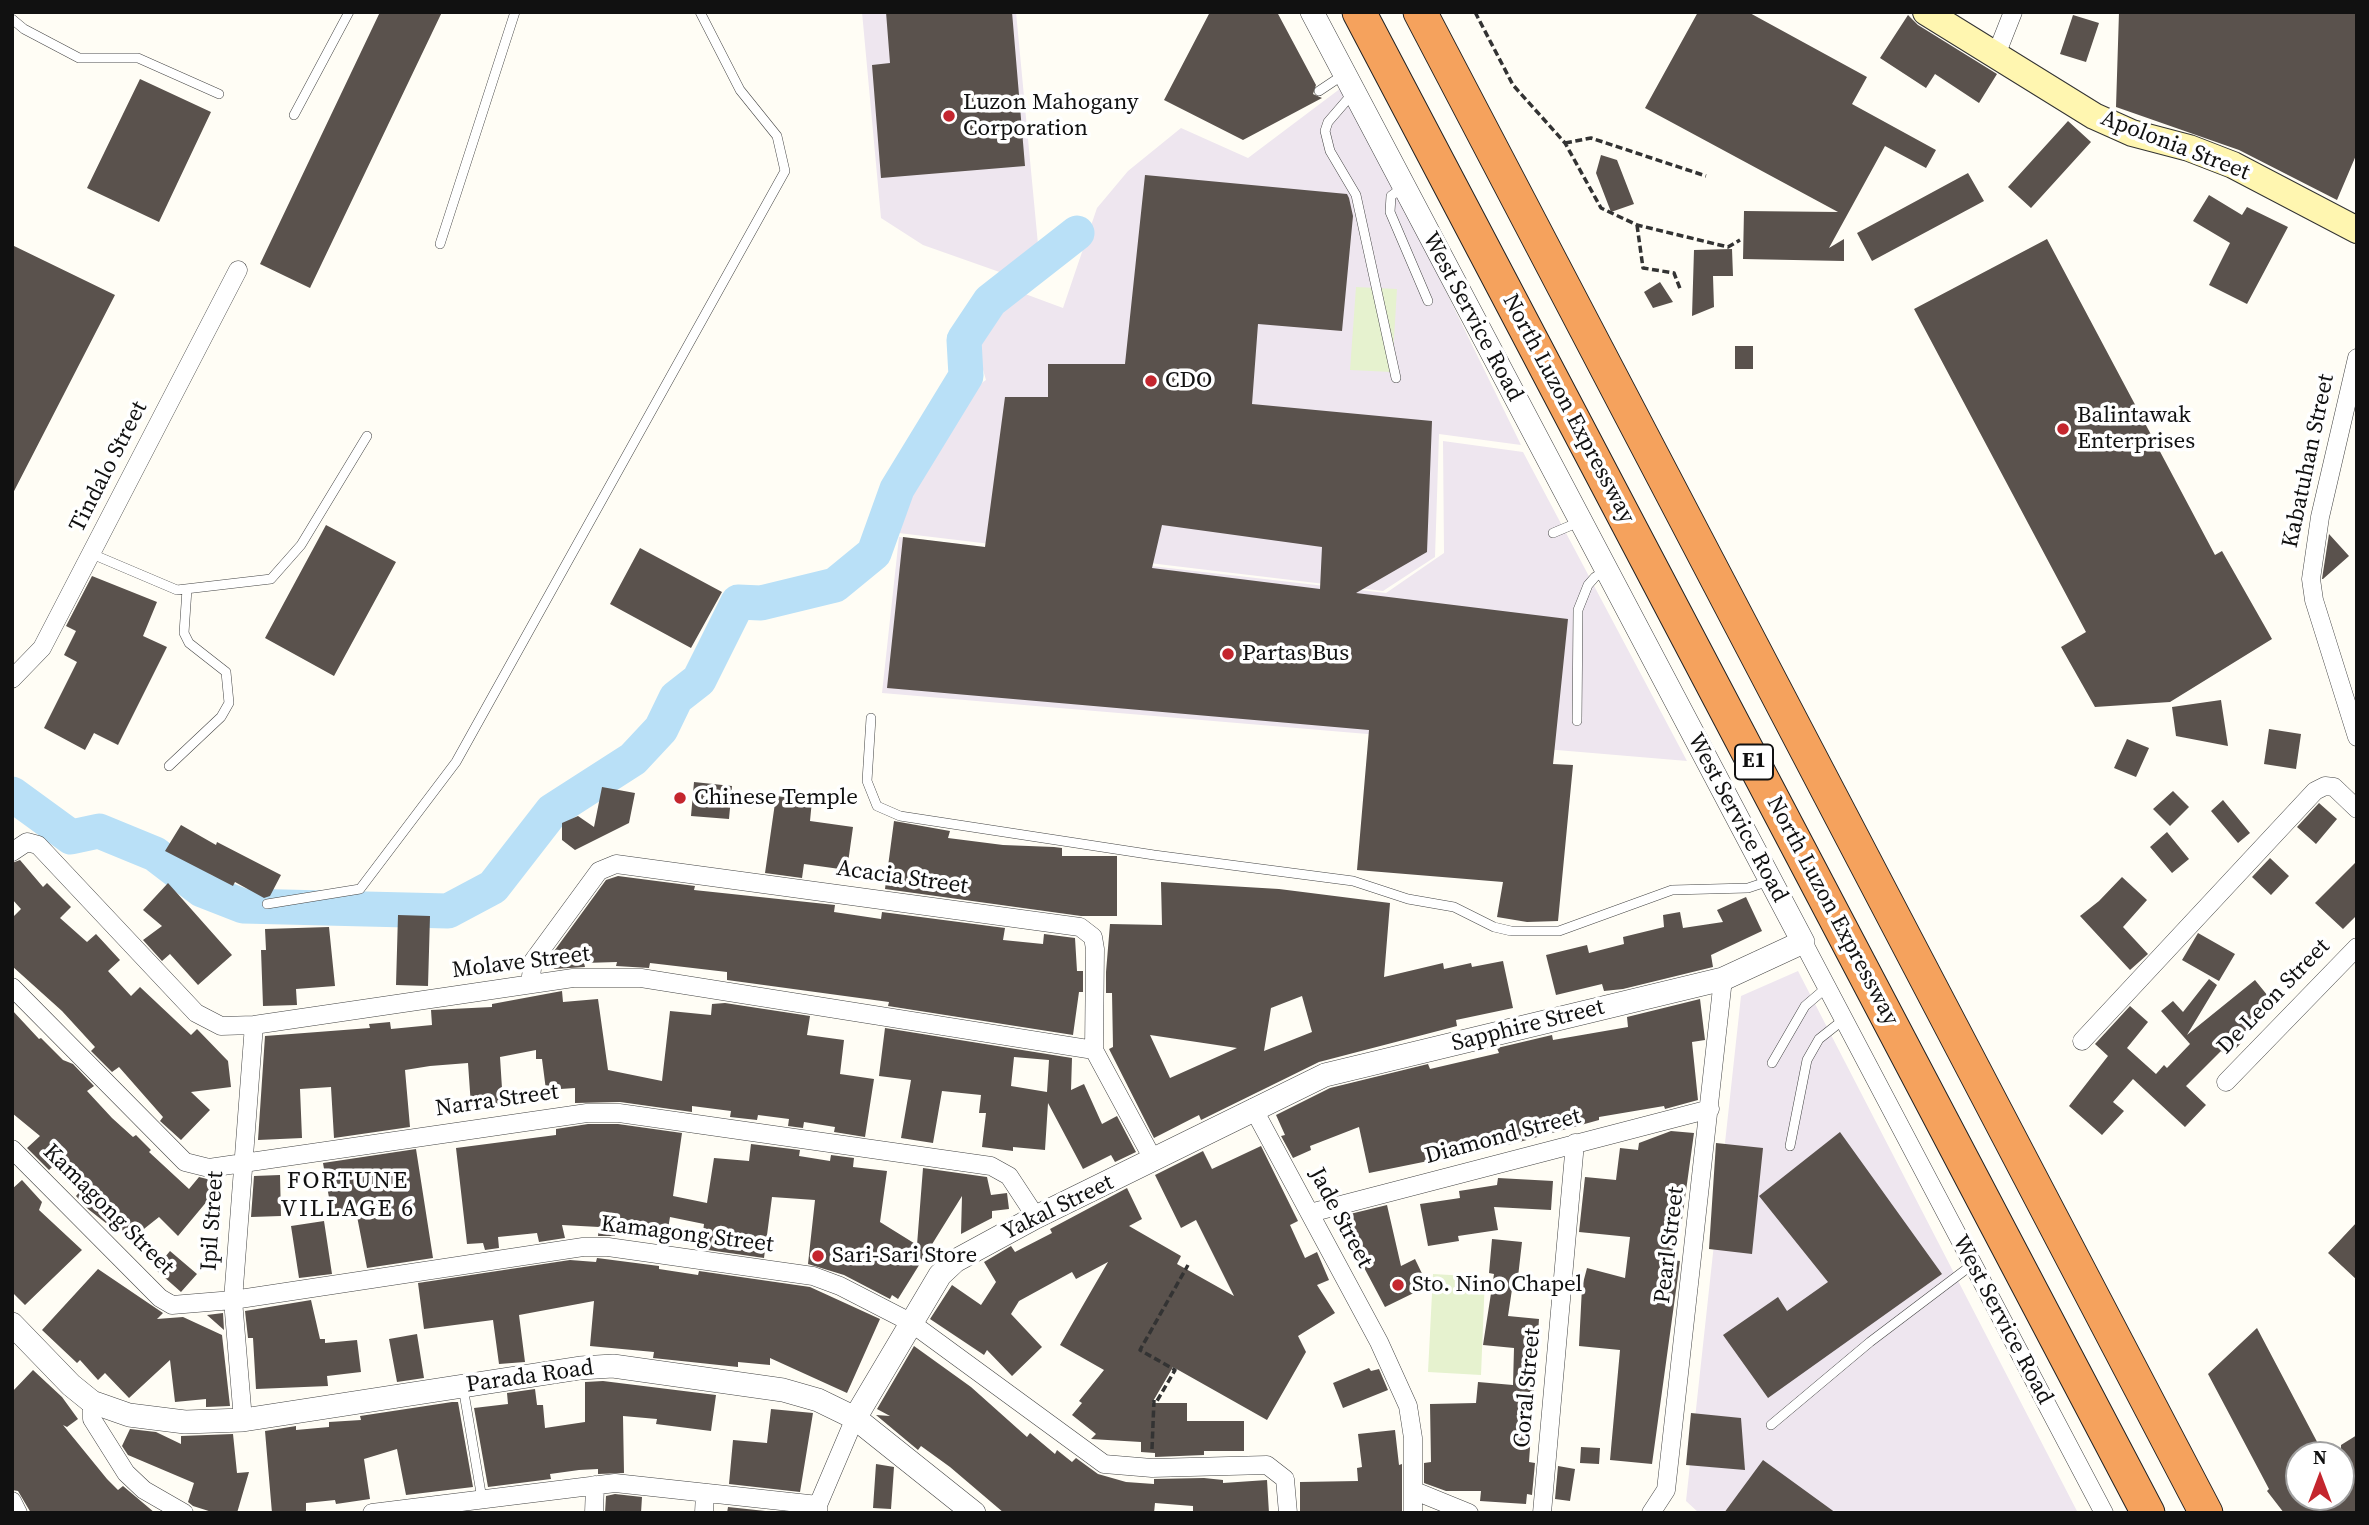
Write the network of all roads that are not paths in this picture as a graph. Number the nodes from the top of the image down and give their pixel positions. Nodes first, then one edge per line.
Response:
1 (349, 12) edge
2 (515, 12) edge
3 (701, 12) edge
4 (1312, 12) edge
5 (1359, 12) edge
6 (1420, 12) edge
7 (1926, 12) edge
8 (2012, 12) edge
9 (12, 19) edge
10 (1996, 55) junction
11 (1349, 83) junction
12 (1319, 91) dead end
13 (219, 94) dead end
14 (294, 115) dead end
15 (1404, 187) junction
16 (2357, 230) edge
17 (440, 244) dead end
18 (238, 270) dead end
19 (1428, 301) dead end
20 (2357, 358) edge
21 (1396, 377) dead end
22 (367, 436) dead end
23 (1579, 522) junction
24 (1553, 533) dead end
25 (92, 554) junction
26 (1605, 571) junction
27 (187, 589) junction
28 (12, 679) edge
29 (871, 718) dead end
30 (1577, 721) dead end
31 (2357, 737) edge
32 (169, 766) dead end
33 (2357, 808) edge
34 (20, 847) edge
35 (1771, 880) junction
36 (267, 904) dead end
37 (1803, 942) junction
38 (2357, 947) edge
39 (1724, 979) junction
40 (530, 984) junction
41 (12, 987) edge
42 (1826, 988) junction
43 (1843, 1020) junction
44 (254, 1025) junction
45 (2082, 1041) dead end
46 (1094, 1050) junction
47 (1772, 1063) dead end
48 (2226, 1082) dead end
49 (1254, 1108) junction
50 (1710, 1109) junction
51 (1575, 1143) junction
52 (1790, 1146) dead end
53 (12, 1149) edge
54 (1154, 1161) junction
55 (242, 1164) junction
56 (1310, 1213) junction
57 (1036, 1217) junction
58 (1973, 1265) junction
59 (233, 1300) junction
60 (910, 1322) junction
61 (16, 1335) edge
62 (463, 1387) junction
63 (92, 1402) junction
64 (855, 1418) junction
65 (243, 1420) junction
66 (1771, 1425) dead end
67 (595, 1485) junction
68 (1415, 1491) junction
69 (705, 1493) junction
70 (12, 1501) edge
71 (481, 1506) edge
72 (818, 1509) edge
73 (19, 1513) edge
74 (184, 1513) edge
75 (372, 1513) edge
76 (594, 1513) edge
77 (704, 1513) edge
78 (974, 1513) edge
79 (1288, 1513) edge
80 (1413, 1513) edge
81 (1469, 1513) edge
82 (1542, 1513) edge
83 (1651, 1513) edge
84 (2104, 1513) edge
85 (2148, 1513) edge
86 (2206, 1513) edge

1 - 14 lane
2 - 17 lane
3 - 36 lane
4 - 11 street, West Service Road
5 - 85 highway, North Luzon Expressway / E1
6 - 86 highway, E1
7 - 10 main road, Apolonia Street
8 - 10 street
9 - 13 lane
10 - 16 main road, Apolonia Street
11 - 12 lane
11 - 15 street, West Service Road
11 - 21 lane
15 - 19 lane
15 - 23 street, West Service Road
18 - 25 street, Tindalo Street
20 - 31 street, Kabatuhan Street
22 - 27 lane
23 - 24 lane
23 - 26 street, West Service Road
25 - 27 lane
25 - 28 street, Tindalo Street
26 - 30 lane
26 - 35 street, West Service Road
27 - 32 lane
29 - 35 lane
33 - 45 street
34 - 44 street, Molave Street
35 - 37 street, West Service Road
37 - 39 street, Sapphire Street
37 - 42 street, West Service Road
38 - 48 street, De Leon Street
39 - 49 street, Sapphire Street
39 - 50 street, Pearl Street
40 - 44 street, Molave Street
40 - 46 street, Molave Street
40 - 46 street, Acacia Street
41 - 55 street, Narra Street
42 - 43 street, West Service Road
42 - 47 lane
43 - 52 lane
43 - 58 street, West Service Road
44 - 55 street, Ipil Street
46 - 54 street, Acacia Street
49 - 54 street, Yakal Street
49 - 56 street, Jade Street
50 - 51 street, Diamond Street
50 - 83 street, Pearl Street
51 - 56 street, Diamond Street
51 - 82 street, Coral Street
53 - 59 street, Kamagong Street
54 - 57 street, Yakal Street
55 - 57 street, Narra Street
55 - 59 street, Ipil Street
56 - 68 street, Jade Street
57 - 60 street, Yakal Street
58 - 66 lane
58 - 84 street, West Service Road
59 - 60 street, Kamagong Street
59 - 65 street, Ipil Street
60 - 64 street, Yakal Street
60 - 79 street, Kamagong Street
61 - 63 street
62 - 64 street, Parada Road
62 - 65 street, Parada Road
62 - 71 lane
63 - 65 street, Parada Road
63 - 74 street
64 - 72 street
64 - 78 street, Parada Road
67 - 69 street
67 - 71 street
67 - 76 street
68 - 80 street, Jade Street
68 - 81 street
69 - 72 street
69 - 77 street
70 - 73 street
71 - 75 street

